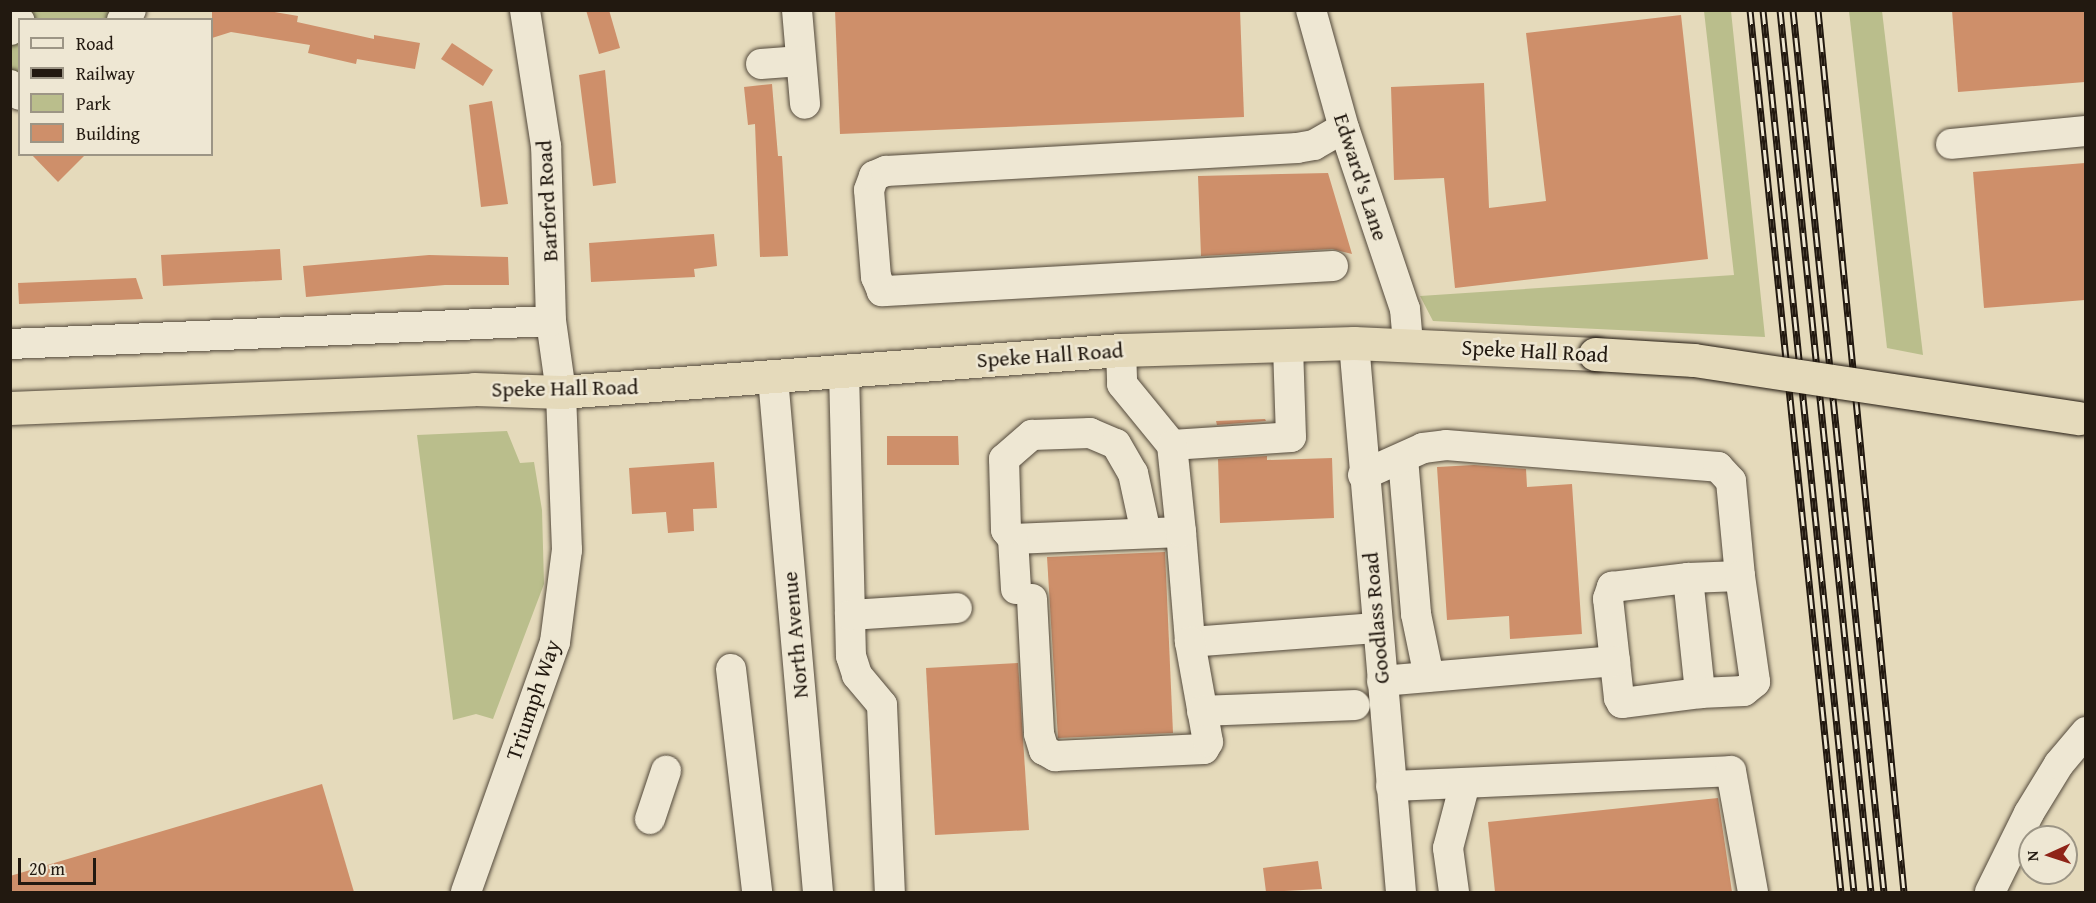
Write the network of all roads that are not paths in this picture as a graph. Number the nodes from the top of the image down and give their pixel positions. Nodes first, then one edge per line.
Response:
1 (525, 10) edge
2 (797, 10) edge
3 (1311, 10) edge
4 (801, 61) junction
5 (761, 64) dead end
6 (805, 104) dead end
7 (1344, 128) junction
8 (2085, 131) edge
9 (1951, 144) dead end
10 (1333, 266) dead end
11 (551, 321) junction
12 (1354, 343) junction
13 (10, 344) edge
14 (1408, 344) junction
15 (1288, 346) junction
16 (1121, 350) junction
17 (844, 371) junction
18 (773, 378) junction
19 (561, 392) junction
20 (10, 408) edge
21 (2082, 419) edge
22 (1172, 445) junction
23 (1403, 458) junction
24 (1363, 475) junction
25 (1181, 532) junction
26 (1146, 533) junction
27 (1013, 539) junction
28 (1740, 576) junction
29 (1688, 578) junction
30 (957, 608) dead end
31 (850, 615) junction
32 (1377, 628) junction
33 (1190, 642) junction
34 (1615, 661) junction
35 (731, 669) dead end
36 (1429, 677) junction
37 (1382, 681) junction
38 (1700, 693) junction
39 (1355, 705) dead end
40 (1202, 711) junction
41 (2085, 732) edge
42 (666, 771) dead end
43 (1465, 783) junction
44 (1391, 786) junction
45 (650, 819) dead end
46 (466, 892) edge
47 (757, 892) edge
48 (818, 892) edge
49 (890, 892) edge
50 (1401, 892) edge
51 (1454, 892) edge
52 (1753, 892) edge
53 (1990, 892) edge

1 - 11 street, Barford Road
2 - 4 street
3 - 7 street, Edward's Lane
4 - 5 street
4 - 6 street
7 - 10 street
7 - 14 street, Edward's Lane
8 - 9 street
11 - 13 street
11 - 19 street, Barford Road
12 - 14 highway, Speke Hall Road
12 - 15 highway, Speke Hall Road
12 - 24 street, Goodlass Road
14 - 21 highway, Speke Hall Road, bridge
15 - 16 highway, Speke Hall Road
15 - 22 street
16 - 17 highway, Speke Hall Road
16 - 22 street
17 - 18 highway, Speke Hall Road
17 - 31 street
18 - 19 highway, Speke Hall Road
18 - 48 street, North Avenue
19 - 20 highway, Speke Hall Road
19 - 46 street, Triumph Way
22 - 25 street
23 - 24 street
23 - 28 street
23 - 36 street
24 - 32 street, Goodlass Road
25 - 26 street
25 - 33 street
26 - 27 street
26 - 27 street
27 - 40 street
28 - 29 street
28 - 38 street
29 - 34 street
29 - 38 street
30 - 31 street
31 - 49 street
32 - 33 street
32 - 37 street, Goodlass Road
33 - 40 street
34 - 36 street
34 - 38 street
35 - 47 street
36 - 37 street
37 - 44 street, Goodlass Road
39 - 40 street
41 - 53 street
42 - 45 street
43 - 44 street
43 - 51 street
43 - 52 street
44 - 50 street, Goodlass Road

